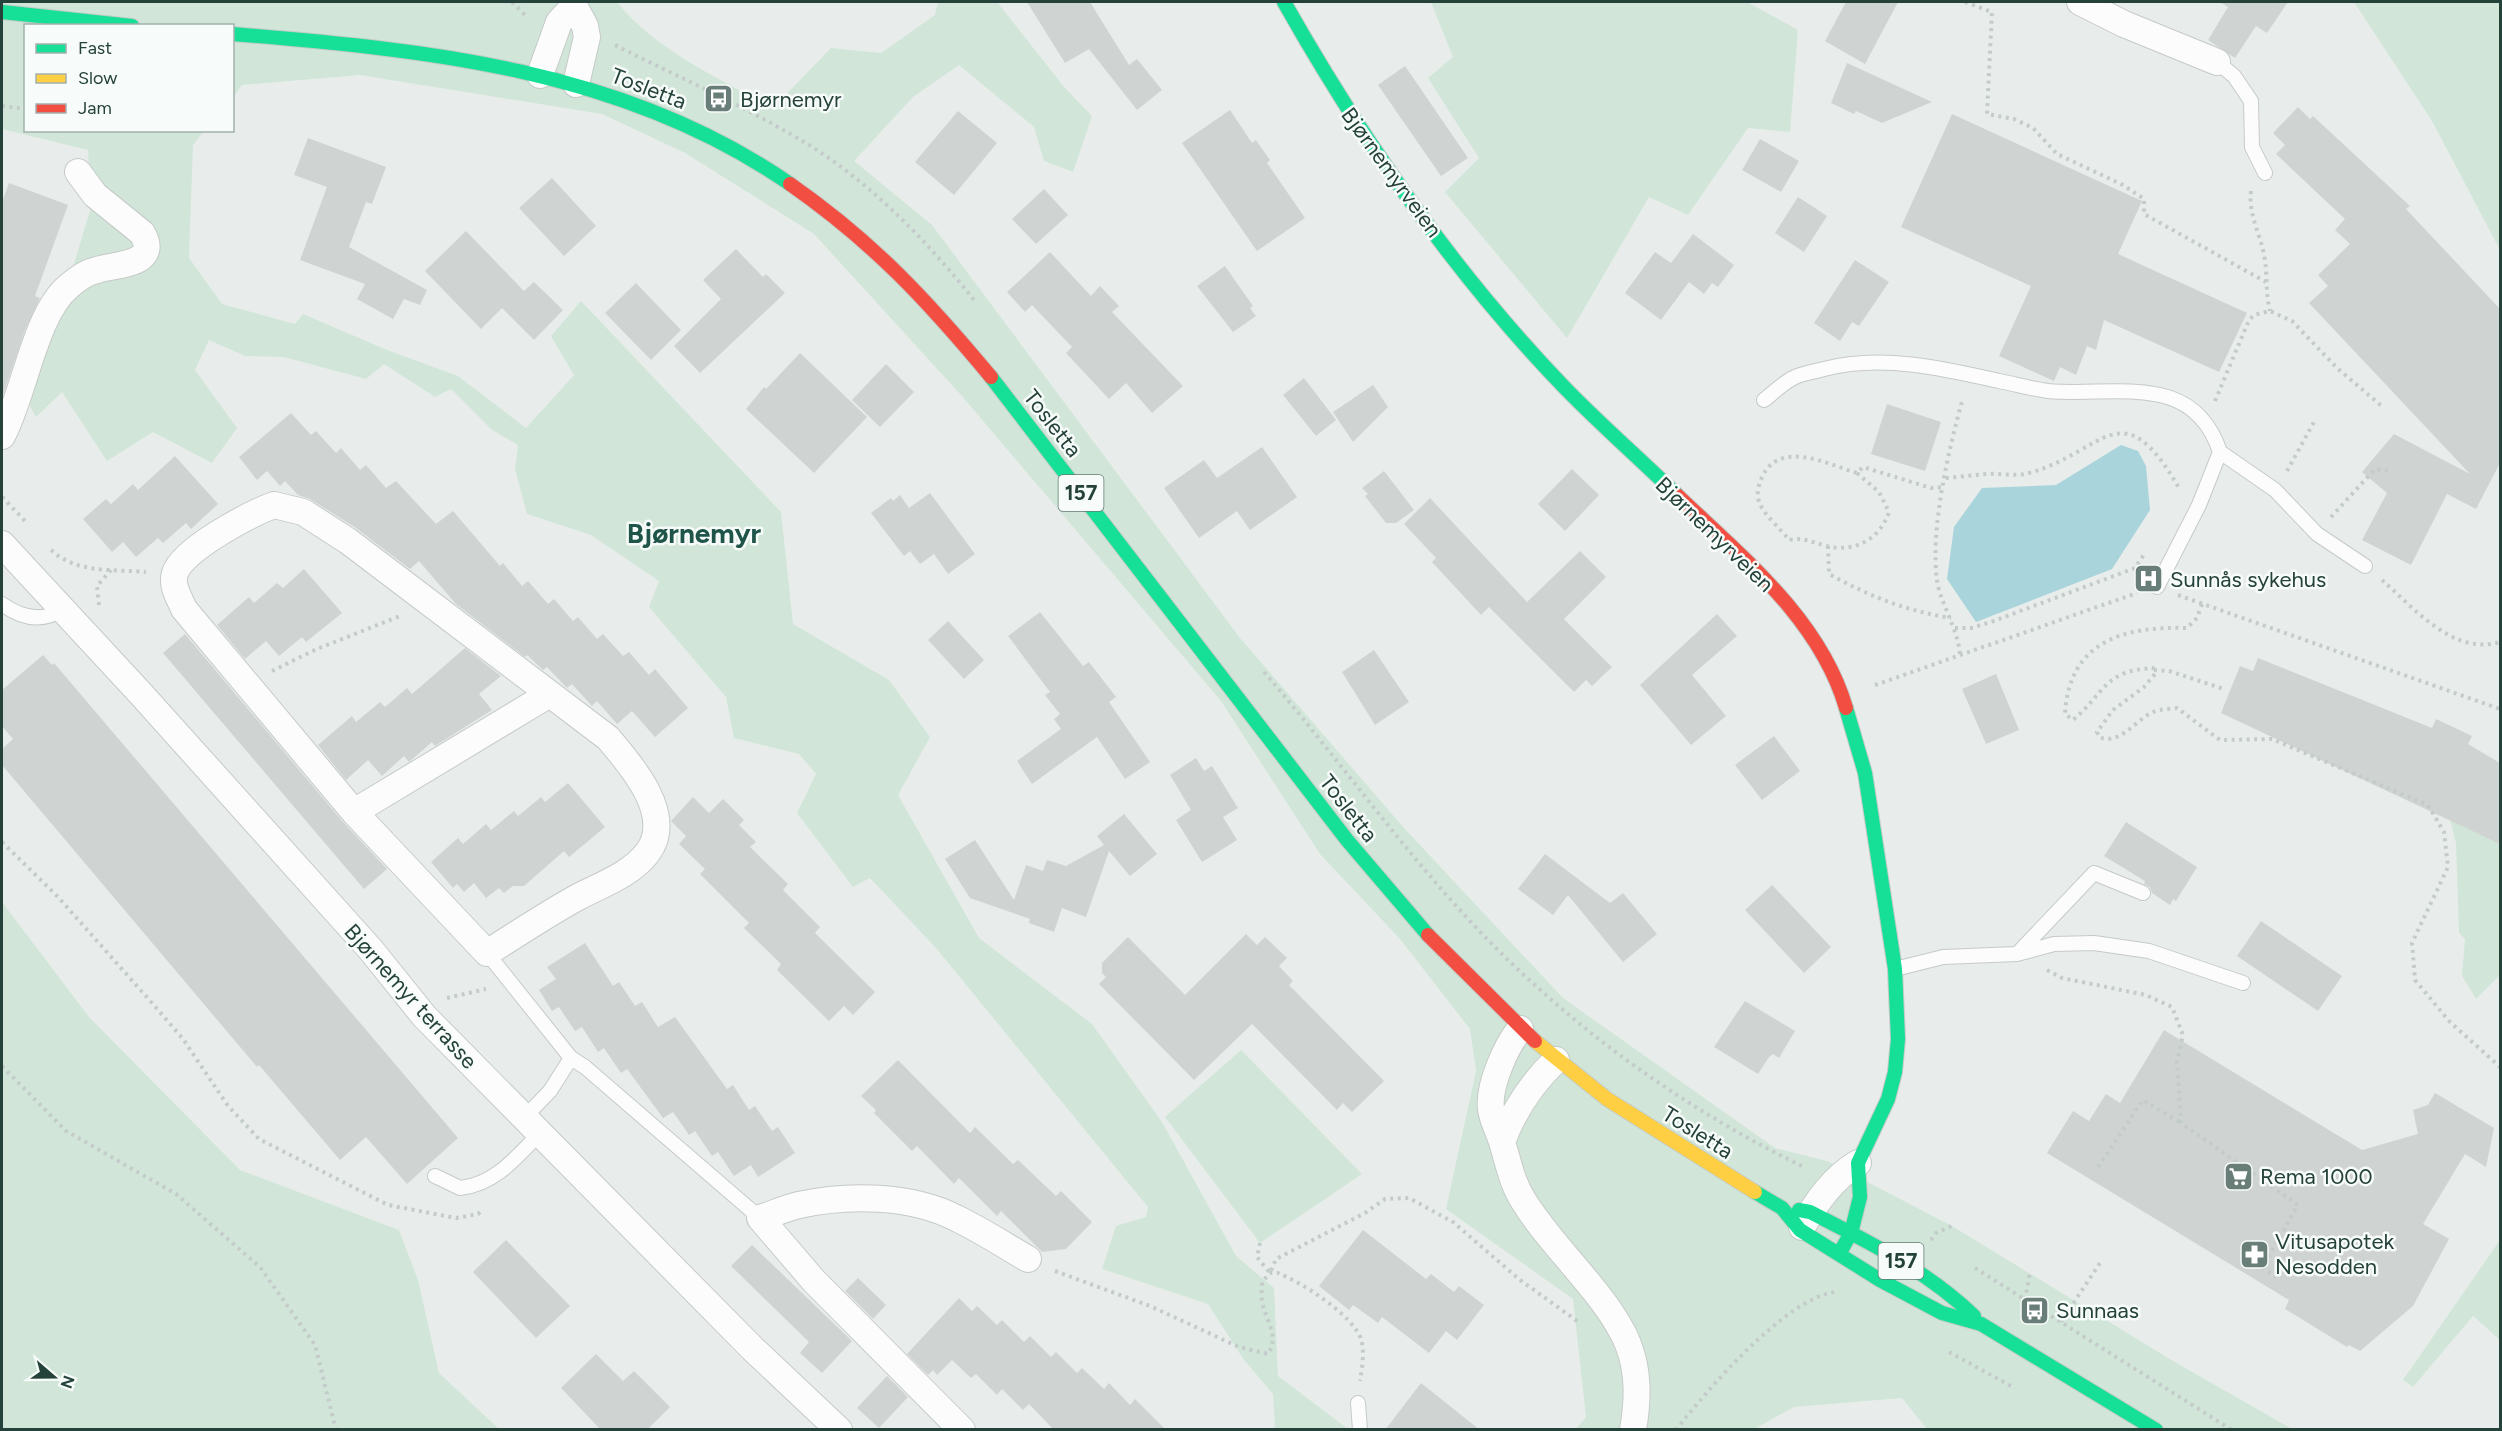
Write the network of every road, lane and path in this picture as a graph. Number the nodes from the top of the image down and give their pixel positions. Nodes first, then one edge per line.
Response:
1 (512, 2) edge
2 (1284, 2) edge
3 (1965, 2) edge
4 (2080, 2) edge
5 (573, 4) edge
6 (2, 12) edge
7 (113, 24) edge
8 (556, 29) junction
9 (234, 34) edge
10 (587, 37) junction
11 (2217, 62) joint
12 (540, 75) junction
13 (576, 84) junction
14 (2, 106) edge
15 (24, 109) edge
16 (78, 172) dead end
17 (2265, 173) joint
18 (2265, 282) junction
19 (974, 301) dead end
20 (2270, 311) junction
21 (1969, 374) junction
22 (1764, 400) dead end
23 (2384, 408) dead end
24 (2316, 420) dead end
25 (2207, 424) junction
26 (2, 436) edge
27 (2220, 452) junction
28 (2390, 471) dead end
29 (1857, 473) junction
30 (1946, 478) junction
31 (1944, 488) junction
32 (2275, 490) junction
33 (2, 497) edge
34 (2199, 505) junction
35 (30, 527) dead end
36 (2317, 534) junction
37 (45, 543) dead end
38 (2, 544) edge
39 (1828, 546) junction
40 (2149, 547) dead end
41 (2365, 566) joint
42 (174, 575) junction
43 (2157, 587) junction
44 (429, 603) junction
45 (2, 604) edge
46 (2202, 604) junction
47 (63, 609) junction
48 (1952, 618) junction
49 (1955, 628) junction
50 (2500, 642) edge
51 (1960, 654) junction
52 (1258, 665) dead end
53 (2154, 670) junction
54 (248, 686) junction
55 (2224, 689) dead end
56 (548, 695) junction
57 (1843, 697) junction
58 (2500, 709) edge
59 (354, 812) junction
60 (2, 842) edge
61 (2143, 893) dead end
62 (487, 952) junction
63 (2017, 954) junction
64 (1895, 969) junction
65 (2243, 983) dead end
66 (511, 985) junction
67 (424, 1016) junction
68 (1520, 1029) junction
69 (571, 1058) junction
70 (1556, 1060) junction
71 (2, 1066) edge
72 (2500, 1067) edge
73 (2181, 1123) junction
74 (531, 1127) junction
75 (1502, 1142) junction
76 (1858, 1163) junction
77 (2098, 1167) dead end
78 (435, 1176) dead end
79 (1834, 1182) junction
80 (485, 1208) dead end
81 (760, 1218) junction
82 (1805, 1221) junction
83 (1952, 1226) dead end
84 (1851, 1233) junction
85 (1921, 1234) dead end
86 (1931, 1240) junction
87 (1260, 1244) dead end
88 (1940, 1246) dead end
89 (1839, 1254) junction
90 (1028, 1258) joint
91 (2102, 1260) dead end
92 (1969, 1264) dead end
93 (2030, 1272) dead end
94 (1270, 1273) junction
95 (2276, 1277) dead end
96 (1844, 1291) dead end
97 (2025, 1300) junction
98 (1612, 1316) junction
99 (2061, 1322) junction
100 (1981, 1323) junction
101 (1358, 1403) joint
102 (336, 1430) edge
103 (839, 1430) edge
104 (962, 1430) edge
105 (1360, 1430) edge
106 (1633, 1430) edge
107 (1676, 1430) edge
108 (2156, 1430) edge
109 (2232, 1430) edge

1 - 8 path
2 - 57 main road, Bjørnemyrveien
3 - 18 path
4 - 11 street
5 - 8 street
5 - 10 street
6 - 7 main road
8 - 12 street
9 - 12 main road, Tosletta / 157
10 - 13 street
10 - 19 path
11 - 17 lane
12 - 13 main road, Tosletta / 157
13 - 68 main road, Tosletta / 157
14 - 15 path
16 - 26 street
17 - 18 path
18 - 20 path
20 - 23 path
20 - 25 path
21 - 22 lane
21 - 25 lane
21 - 30 path
24 - 32 path
25 - 27 lane
27 - 32 lane
27 - 34 lane
28 - 36 path
29 - 31 path
29 - 39 path
29 - 39 path
30 - 31 path
30 - 34 path
31 - 48 path
32 - 36 lane
33 - 35 path
34 - 43 lane
36 - 41 lane
37 - 42 path
38 - 47 street, Bjørnemyr terrasse
39 - 48 path
40 - 49 path
41 - 50 path
42 - 44 street
42 - 54 street
43 - 46 path
43 - 51 path
44 - 54 path
44 - 56 street
45 - 47 lane
46 - 53 path
46 - 58 path
47 - 67 street, Bjørnemyr terrasse
48 - 49 path
49 - 51 path
51 - 57 path
52 - 79 path
53 - 55 path
53 - 72 path
54 - 59 street
56 - 59 street
56 - 62 street
57 - 64 main road, Bjørnemyrveien
59 - 62 street
60 - 80 path
61 - 63 lane
62 - 66 lane
63 - 64 lane
63 - 65 lane
63 - 73 path
64 - 76 main road, Bjørnemyrveien
66 - 67 path
66 - 69 lane
67 - 74 street, Bjørnemyr terrasse
68 - 70 main road, Tosletta / 157
68 - 75 street
69 - 74 lane
69 - 81 lane
70 - 75 street
70 - 82 main road, Tosletta / 157
71 - 102 path
73 - 77 path
73 - 95 path
74 - 78 lane
74 - 103 street, Bjørnemyr terrasse
75 - 98 street
76 - 79 street, Bjørnemyrveien
76 - 84 main road, Bjørnemyrveien
79 - 82 street, Bjørnemyrveien
81 - 90 street
81 - 104 street
82 - 84 main road, 157
82 - 89 main road, 157
83 - 86 path
84 - 89 main road, Bjørnemyrveien
84 - 100 main road, 157
85 - 86 path
86 - 88 path
87 - 94 path
89 - 100 main road, 157
90 - 94 path
91 - 99 path
92 - 97 path
93 - 97 path
94 - 98 path
94 - 101 path
96 - 107 path
97 - 99 path
98 - 106 street
99 - 109 path
100 - 108 main road, 157
101 - 105 lane

